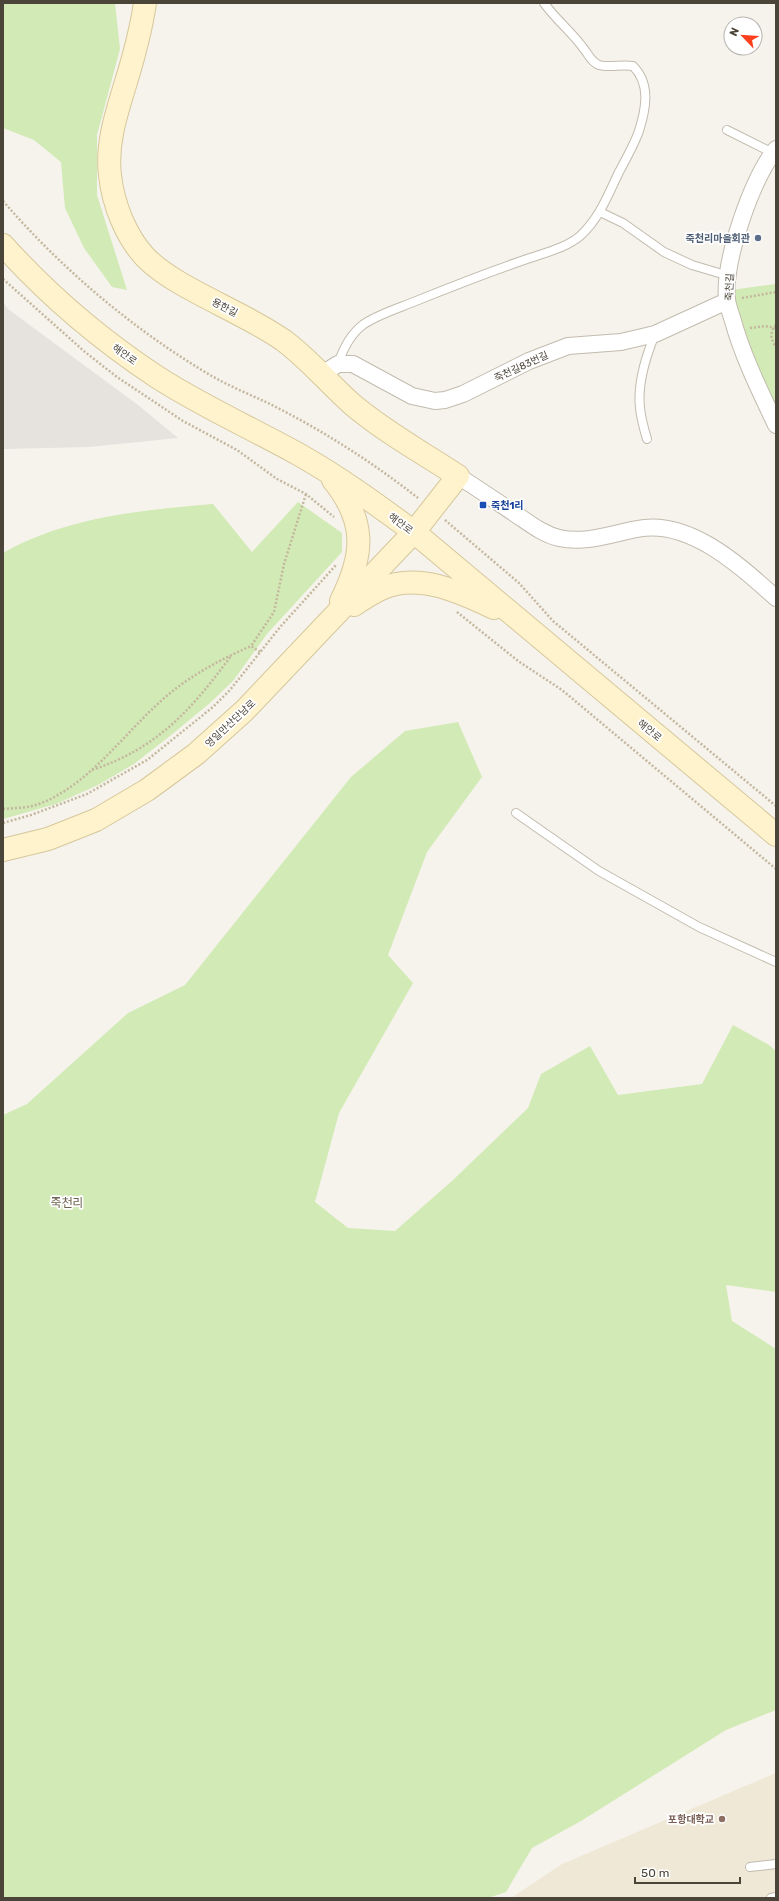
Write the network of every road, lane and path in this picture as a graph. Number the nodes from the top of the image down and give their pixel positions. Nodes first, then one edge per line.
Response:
1 (145, 3) edge
2 (544, 3) edge
3 (727, 130) dead end
4 (774, 151) edge
5 (600, 212) junction
6 (3, 245) edge
7 (728, 276) junction
8 (776, 292) edge
9 (727, 301) junction
10 (775, 326) edge
11 (736, 331) junction
12 (655, 334) junction
13 (776, 347) edge
14 (330, 369) junction
15 (776, 425) edge
16 (647, 439) dead end
17 (326, 471) junction
18 (458, 476) junction
19 (306, 494) dead end
20 (414, 532) junction
21 (341, 559) dead end
22 (776, 598) edge
23 (333, 618) junction
24 (518, 619) junction
25 (251, 646) junction
26 (260, 652) junction
27 (231, 655) junction
28 (92, 770) junction
29 (3, 809) edge
30 (516, 813) dead end
31 (3, 823) edge
32 (776, 835) edge
33 (3, 850) edge
34 (776, 962) edge
35 (776, 1864) edge
36 (750, 1867) dead end
37 (776, 1897) edge
38 (771, 1898) edge

1 - 14 street, 용한길
2 - 5 lane
3 - 4 lane
4 - 7 street, 죽천길
5 - 7 lane
5 - 14 lane
6 - 17 street, 해안로
7 - 9 street, 죽천길
8 - 9 path
9 - 11 street, 죽천길
9 - 12 street, 죽천길83번길
10 - 11 path
10 - 13 path
11 - 15 street, 죽천길
12 - 14 street, 죽천길83번길
12 - 16 lane
14 - 18 street, 용한길
17 - 20 street, 해안로
17 - 23 street
18 - 20 street
18 - 22 street
19 - 25 path
20 - 23 street, 영일만산단남로
20 - 24 street, 해안로
21 - 26 path
23 - 24 street
23 - 33 street, 영일만산단남로
24 - 32 street, 해안로
25 - 26 path
25 - 27 path
26 - 31 path
27 - 28 path
27 - 28 path
28 - 29 path
30 - 34 lane
35 - 36 lane
37 - 38 lane

